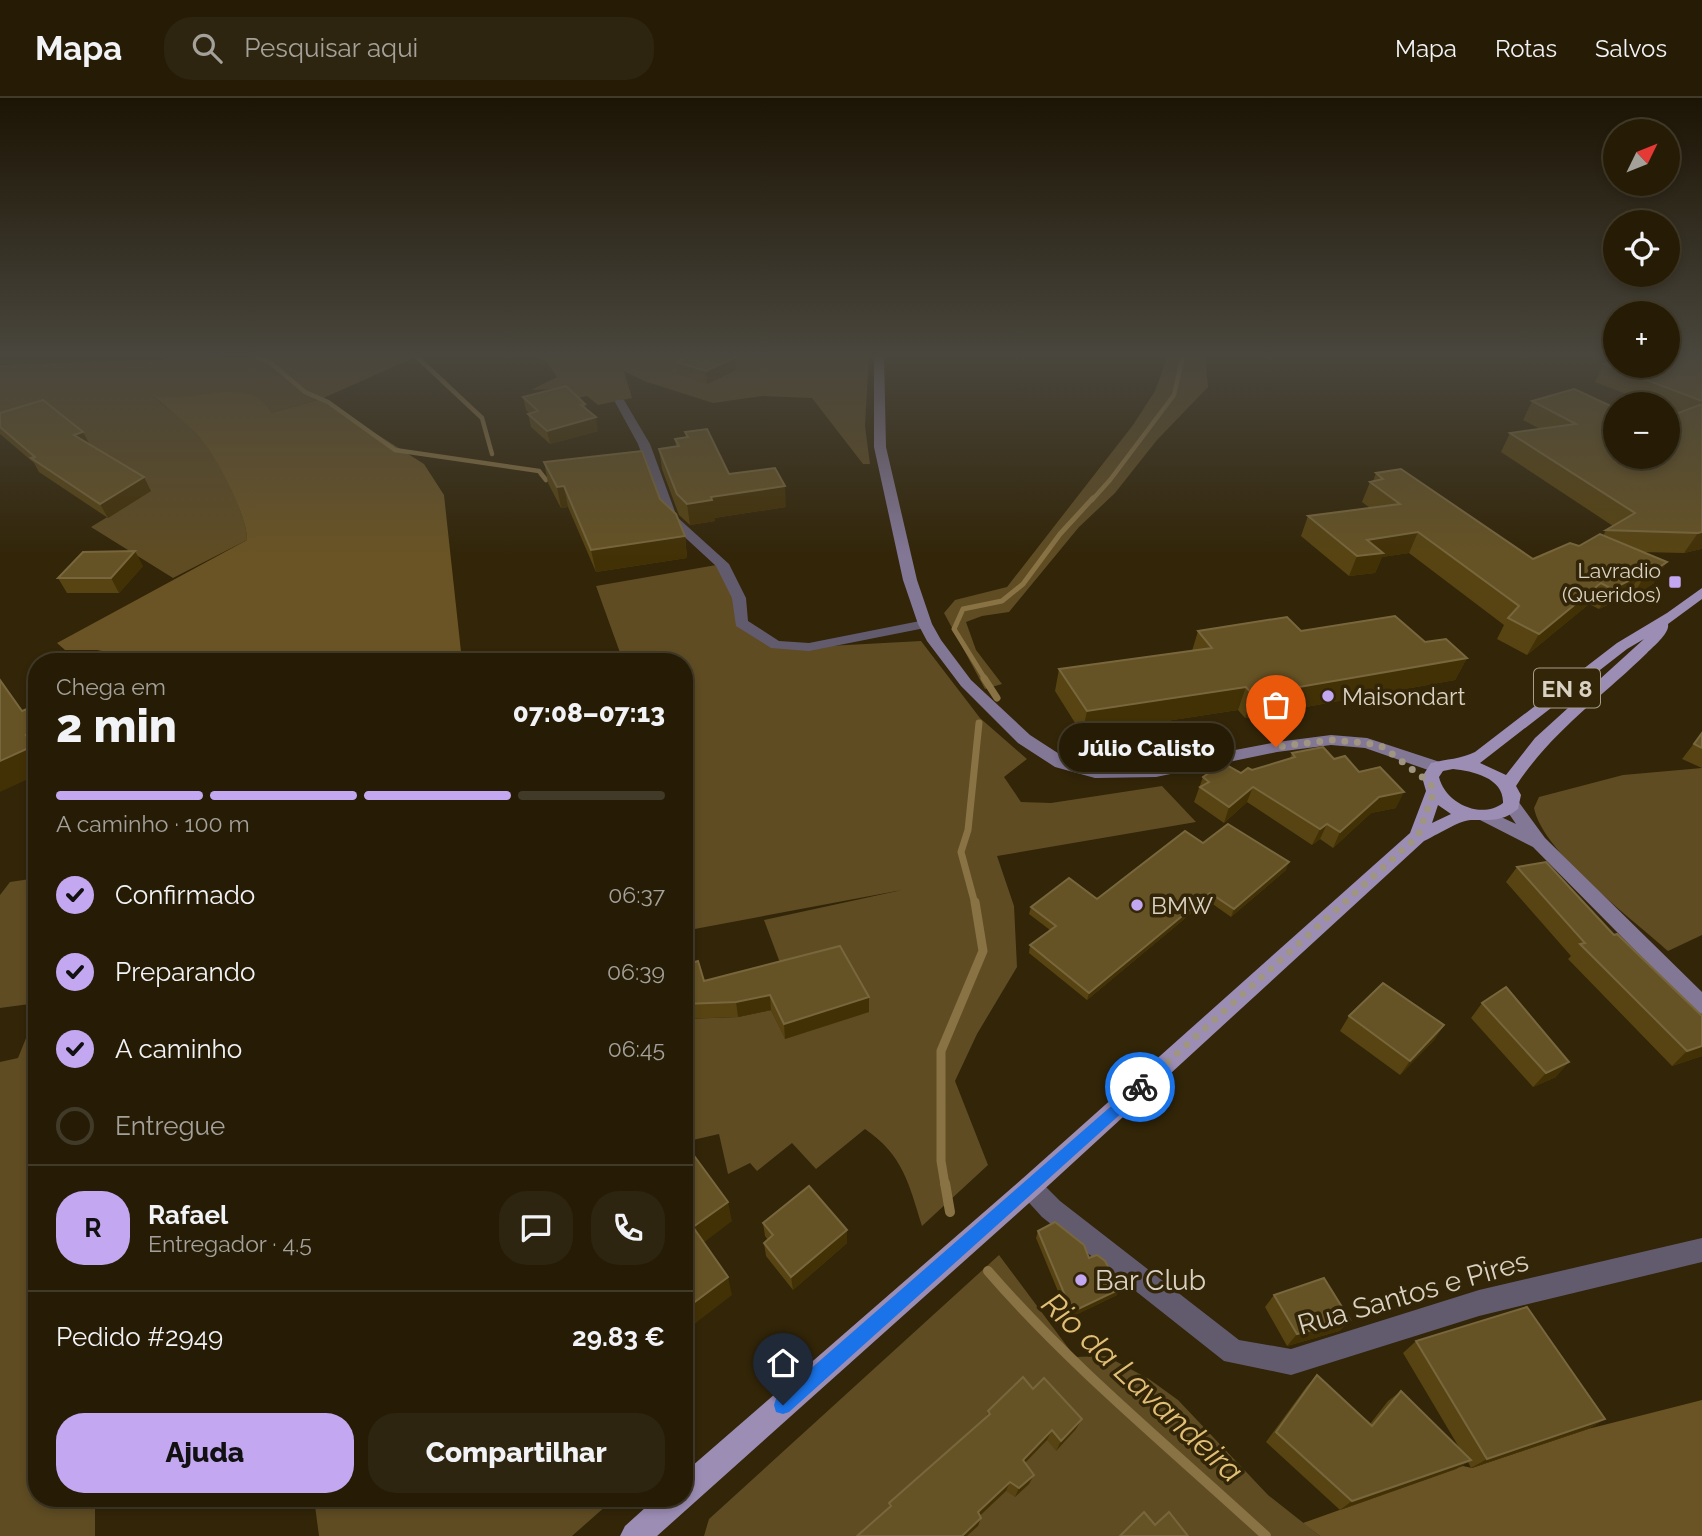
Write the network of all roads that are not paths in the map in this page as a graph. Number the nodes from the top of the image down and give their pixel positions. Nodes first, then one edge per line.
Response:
1 (631, 422) edge
2 (880, 422) edge
3 (1702, 592) edge
4 (1672, 616) junction
5 (925, 624) junction
6 (1554, 698) junction
7 (1575, 710) junction
8 (1464, 764) junction
9 (1434, 781) junction
10 (1507, 786) junction
11 (1512, 805) junction
12 (1478, 815) junction
13 (1418, 836) junction
14 (1539, 843) junction
15 (1702, 1005) edge
16 (1030, 1187) junction
17 (1702, 1250) edge
18 (693, 1484) edge
19 (669, 1507) edge
20 (639, 1535) edge

1 - 5 street
2 - 5 street
3 - 4 main road, EN 8
4 - 6 main road, EN 8
4 - 7 main road, EN 8
5 - 9 street
6 - 7 main road
6 - 8 main road, EN 8
7 - 10 main road, EN 8
8 - 9 main road, EN 8
8 - 10 main road, EN 8
9 - 12 main road
9 - 13 main road
10 - 11 main road
11 - 12 main road
11 - 14 street
12 - 13 main road
12 - 14 street
13 - 16 main road
14 - 15 street
16 - 17 street, Rua Santos e Pires
16 - 18 main road
19 - 20 main road

